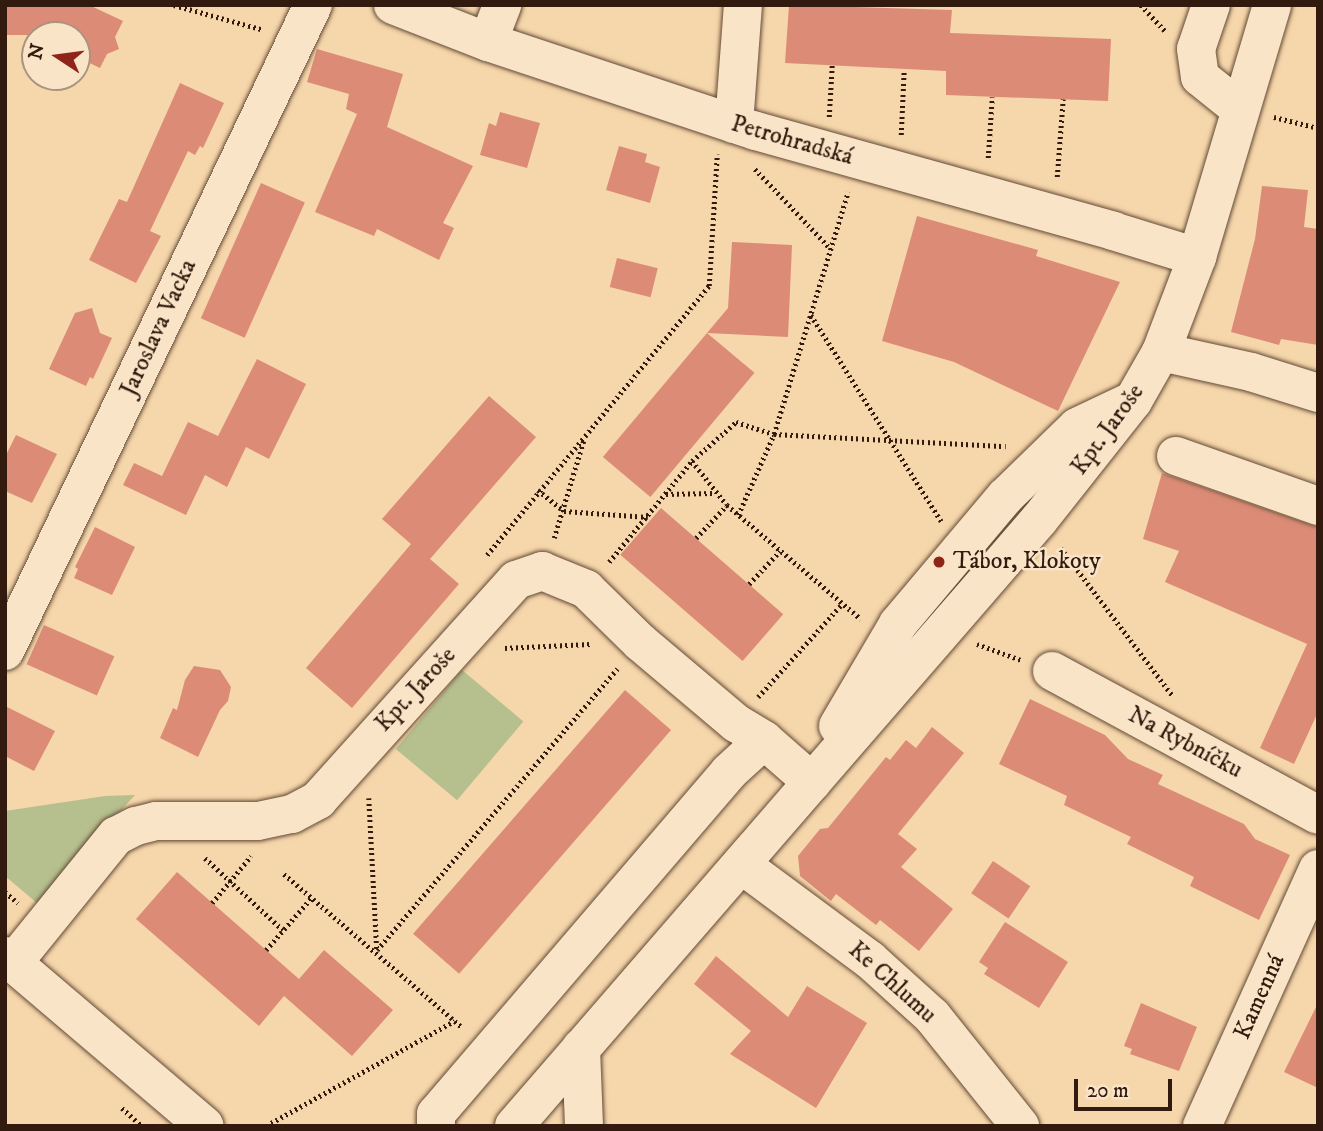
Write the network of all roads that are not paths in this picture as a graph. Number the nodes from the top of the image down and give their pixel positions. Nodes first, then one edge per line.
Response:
1 (313, 5) edge
2 (393, 5) edge
3 (502, 5) edge
4 (743, 5) edge
5 (1211, 5) edge
6 (1272, 5) edge
7 (488, 42) junction
8 (1240, 109) junction
9 (726, 135) junction
10 (1197, 257) junction
11 (1161, 352) junction
12 (1318, 393) edge
13 (1133, 401) junction
14 (1176, 456) dead end
15 (1318, 506) edge
16 (5, 651) edge
17 (1052, 671) road end
18 (764, 740) junction
19 (812, 782) junction
20 (1318, 815) edge
21 (742, 865) junction
22 (1318, 869) edge
23 (9, 960) edge
24 (581, 1048) junction
25 (205, 1126) edge
26 (436, 1126) edge
27 (514, 1126) edge
28 (584, 1126) edge
29 (1020, 1126) edge
30 (1202, 1126) edge

1 - 16 street, Jaroslava Vacka
2 - 7 street, Petrohradská
3 - 7 street
4 - 9 street
5 - 8 street
6 - 8 street, Kpt. Jaroše
7 - 9 street, Petrohradská
8 - 10 street, Kpt. Jaroše
9 - 10 street, Petrohradská
10 - 11 street, Kpt. Jaroše
11 - 12 street
11 - 13 street, Kpt. Jaroše
13 - 19 street, Kpt. Jaroše
13 - 19 street
14 - 15 street
17 - 20 street, Na Rybníčku
18 - 19 street
18 - 23 street, Kpt. Jaroše
18 - 26 street
19 - 21 street, Kpt. Jaroše
21 - 24 street, Kpt. Jaroše
21 - 29 street, Ke Chlumu
22 - 30 street, Kamenná
23 - 25 street, Kpt. Jaroše
24 - 27 street, Kpt. Jaroše
24 - 28 street

